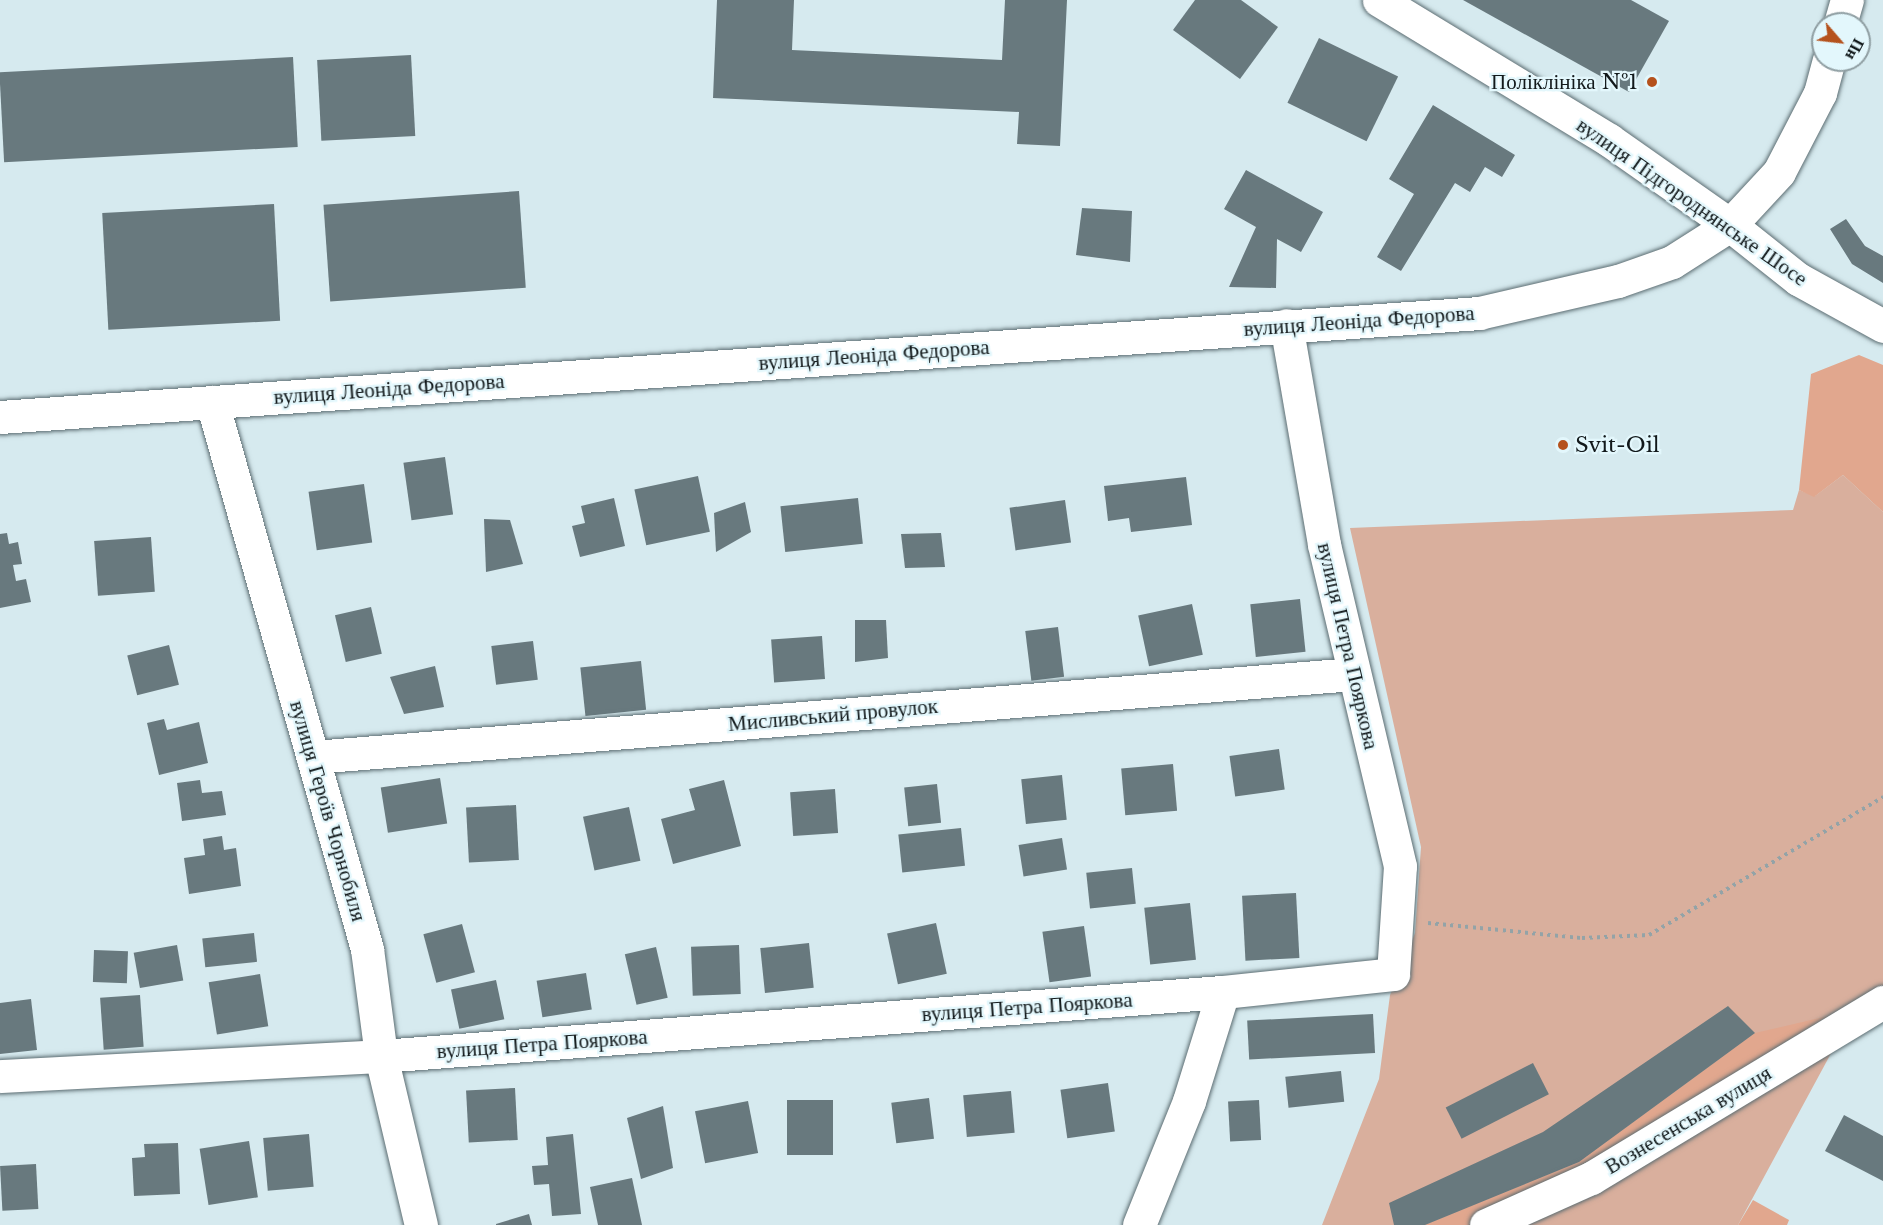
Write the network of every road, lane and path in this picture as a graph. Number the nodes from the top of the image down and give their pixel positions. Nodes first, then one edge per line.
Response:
1 (1379, 0) edge
2 (1826, 72) edge
3 (1730, 225) junction
4 (1286, 325) junction
5 (1883, 326) edge
6 (212, 402) junction
7 (0, 417) edge
8 (1354, 674) junction
9 (313, 757) junction
10 (1883, 797) edge
11 (1398, 921) junction
12 (1223, 992) junction
13 (1883, 1002) edge
14 (381, 1056) junction
15 (0, 1076) edge
16 (421, 1225) edge
17 (1139, 1225) edge
18 (1486, 1225) edge

1 - 3 street, вулиця Підгороднянське Шосе
2 - 3 street, вулиця Леоніда Федорова
3 - 4 street, вулиця Леоніда Федорова
3 - 5 street, вулиця Підгороднянське Шосе
4 - 6 street, вулиця Леоніда Федорова
4 - 8 street, вулиця Петра Пояркова
6 - 7 street, вулиця Леоніда Федорова
6 - 9 street, вулиця Героїв Чорнобиля
8 - 9 street, Мисливський провулок
8 - 11 street, вулиця Петра Пояркова
9 - 14 street, вулиця Героїв Чорнобиля
10 - 11 path
11 - 12 street, вулиця Петра Пояркова
12 - 14 street, вулиця Петра Пояркова
12 - 17 street
13 - 18 street, Вознесенська вулиця
14 - 15 street, вулиця Петра Пояркова
14 - 16 street, вулиця Героїв Чорнобиля

